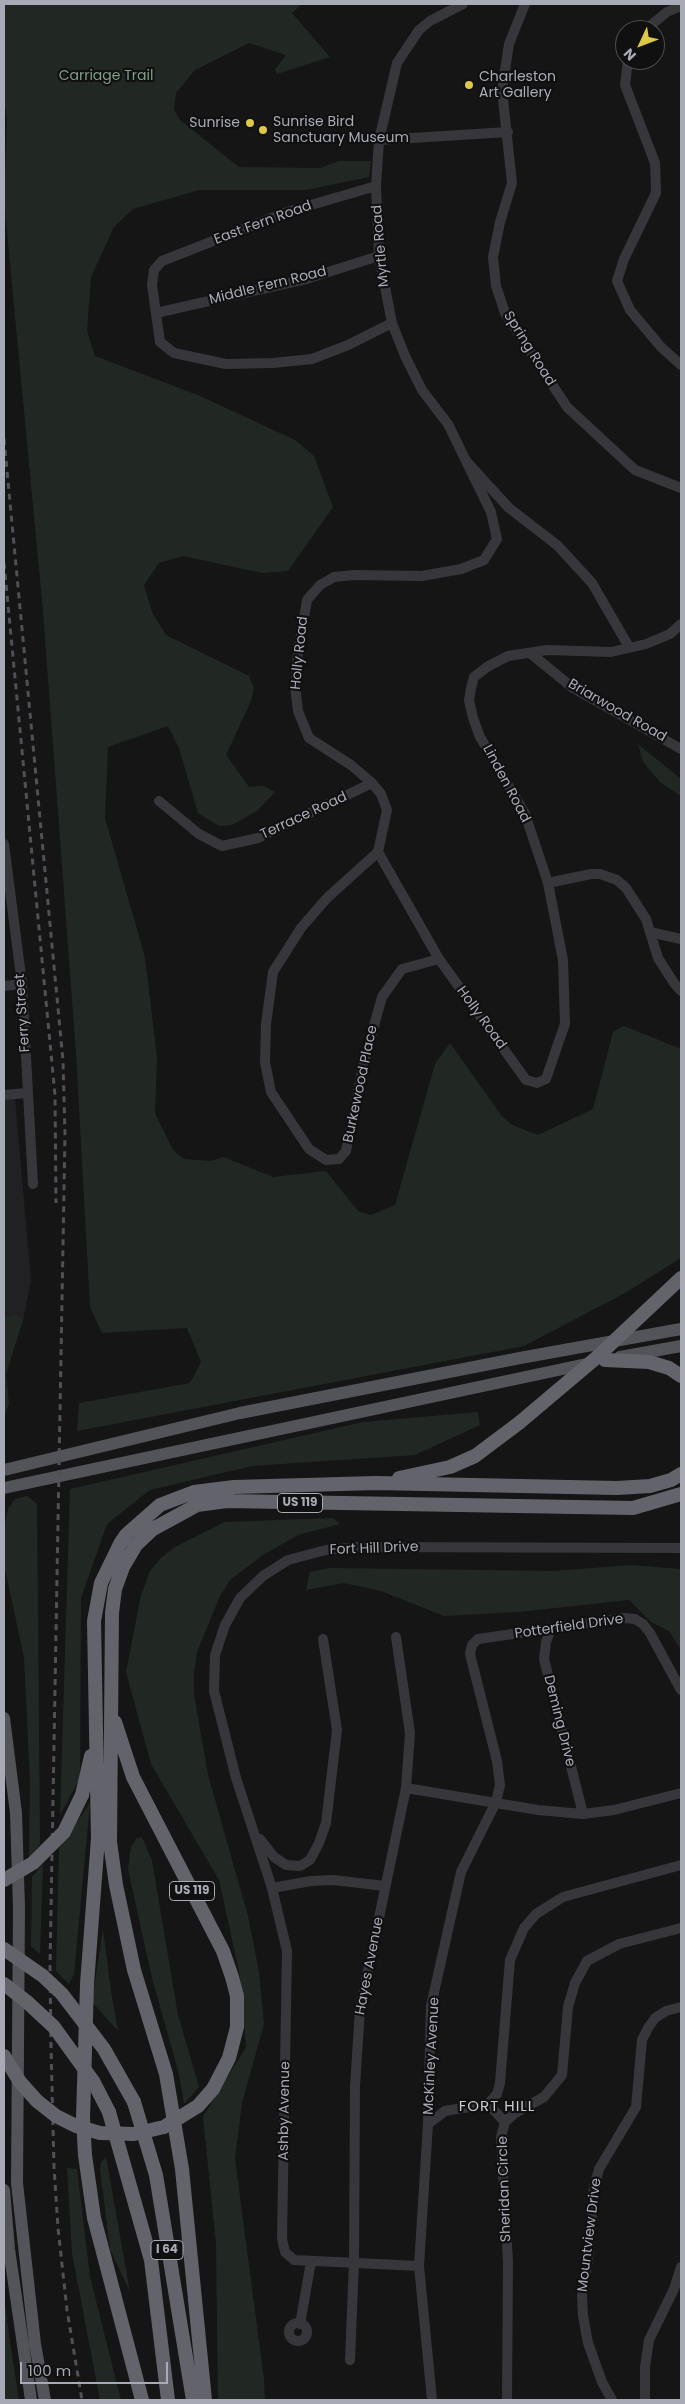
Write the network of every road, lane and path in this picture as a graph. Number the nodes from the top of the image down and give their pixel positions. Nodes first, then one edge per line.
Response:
1 (463, 4) edge
2 (525, 4) edge
3 (681, 6) edge
4 (657, 20) edge
5 (627, 70) edge
6 (508, 132) junction
7 (379, 140) junction
8 (376, 186) junction
9 (379, 256) junction
10 (156, 313) junction
11 (392, 323) junction
12 (681, 365) edge
13 (466, 461) junction
14 (681, 488) edge
15 (681, 624) edge
16 (629, 648) junction
17 (530, 653) junction
18 (681, 749) edge
19 (372, 783) junction
20 (159, 801) dead end
21 (4, 844) edge
22 (378, 852) junction
23 (548, 883) junction
24 (650, 932) junction
25 (681, 939) edge
26 (439, 959) junction
27 (22, 984) junction
28 (4, 986) edge
29 (681, 991) edge
30 (546, 1079) joint
31 (27, 1093) junction
32 (4, 1094) edge
33 (33, 1184) dead end
34 (681, 1278) edge
35 (681, 1329) edge
36 (681, 1346) edge
37 (605, 1360) junction
38 (681, 1376) edge
39 (4, 1470) edge
40 (681, 1474) edge
41 (376, 1483) junction
42 (4, 1488) edge
43 (681, 1494) edge
44 (681, 1548) edge
45 (551, 1629) junction
46 (396, 1637) dead end
47 (323, 1639) dead end
48 (478, 1639) joint
49 (681, 1690) edge
50 (110, 1696) junction
51 (95, 1701) junction
52 (4, 1718) edge
53 (236, 1778) joint
54 (406, 1788) junction
55 (681, 1793) edge
56 (496, 1802) junction
57 (583, 1814) junction
58 (257, 1837) junction
59 (681, 1865) edge
60 (300, 1866) junction
61 (4, 1880) edge
62 (311, 1881) junction
63 (385, 1886) junction
64 (272, 1888) junction
65 (681, 1928) edge
66 (4, 1949) edge
67 (4, 1984) edge
68 (681, 2007) edge
69 (4, 2056) edge
70 (488, 2104) junction
71 (505, 2122) junction
72 (428, 2124) junction
73 (4, 2190) edge
74 (311, 2262) junction
75 (354, 2262) junction
76 (419, 2266) junction
77 (681, 2267) edge
78 (300, 2324) dead end
79 (350, 2360) dead end
80 (32, 2400) edge
81 (45, 2400) edge
82 (142, 2400) edge
83 (168, 2400) edge
84 (192, 2400) edge
85 (204, 2400) edge
86 (432, 2400) edge
87 (507, 2400) edge
88 (612, 2400) edge
89 (646, 2400) edge

1 - 7 street, Myrtle Road
2 - 6 street, Spring Road
3 - 4 street
5 - 12 street
6 - 7 street
6 - 14 street, Spring Road
7 - 8 street, Myrtle Road
8 - 9 street, Myrtle Road
8 - 10 street, East Fern Road
9 - 10 street, Middle Fern Road
9 - 11 street, Myrtle Road
10 - 11 street
11 - 13 street, Myrtle Road
13 - 16 street, Myrtle Road
13 - 19 street, Holly Road
15 - 16 street, Linden Road
16 - 17 street, Linden Road
17 - 18 street, Briarwood Road
17 - 23 street, Linden Road
19 - 20 street, Terrace Road
19 - 22 street, Holly Road
21 - 27 street, Ferry Street
22 - 26 street, Holly Road
22 - 26 street, Burkewood Place
23 - 24 street
23 - 30 street, Linden Road
24 - 25 street
24 - 29 street
26 - 30 street, Holly Road
27 - 28 street
27 - 31 street, Ferry Street
31 - 32 street
31 - 33 street, Ferry Street
34 - 41 highway, US 119, bridge
35 - 39 main road
36 - 37 main road
37 - 38 highway
37 - 42 main road
40 - 41 highway
41 - 51 highway, US 119
43 - 50 highway, US 119
44 - 53 street, Fort Hill Drive
45 - 48 street, Potterfield Drive
45 - 49 street, Potterfield Drive
45 - 57 street, Deming Drive
46 - 54 street, Hayes Avenue
47 - 60 street
48 - 56 street, McKinley Avenue
50 - 69 highway, US 119, bridge
50 - 85 highway
51 - 61 highway, US 119, bridge
51 - 82 highway
52 - 81 main road
53 - 58 street, Ashby Avenue
54 - 56 street
54 - 63 street, Hayes Avenue
55 - 57 street
56 - 57 street
56 - 72 street, McKinley Avenue
58 - 60 street, Ashby Avenue
58 - 64 street, Ashby Avenue
59 - 70 street
60 - 62 street
62 - 63 street
62 - 64 street
63 - 75 street, Hayes Avenue
64 - 74 street, Ashby Avenue
65 - 71 street, Sheridan Circle
66 - 84 highway, I 64, bridge
67 - 83 highway, I 64, bridge
68 - 88 street, Mountview Drive
70 - 71 street
70 - 72 street
71 - 87 street, Sheridan Circle
72 - 76 street, McKinley Avenue
73 - 80 main road
74 - 75 street, Ashby Avenue
74 - 78 street
75 - 76 street, Ashby Avenue
75 - 79 street, Hayes Avenue
76 - 86 street, McKinley Avenue
77 - 89 street

